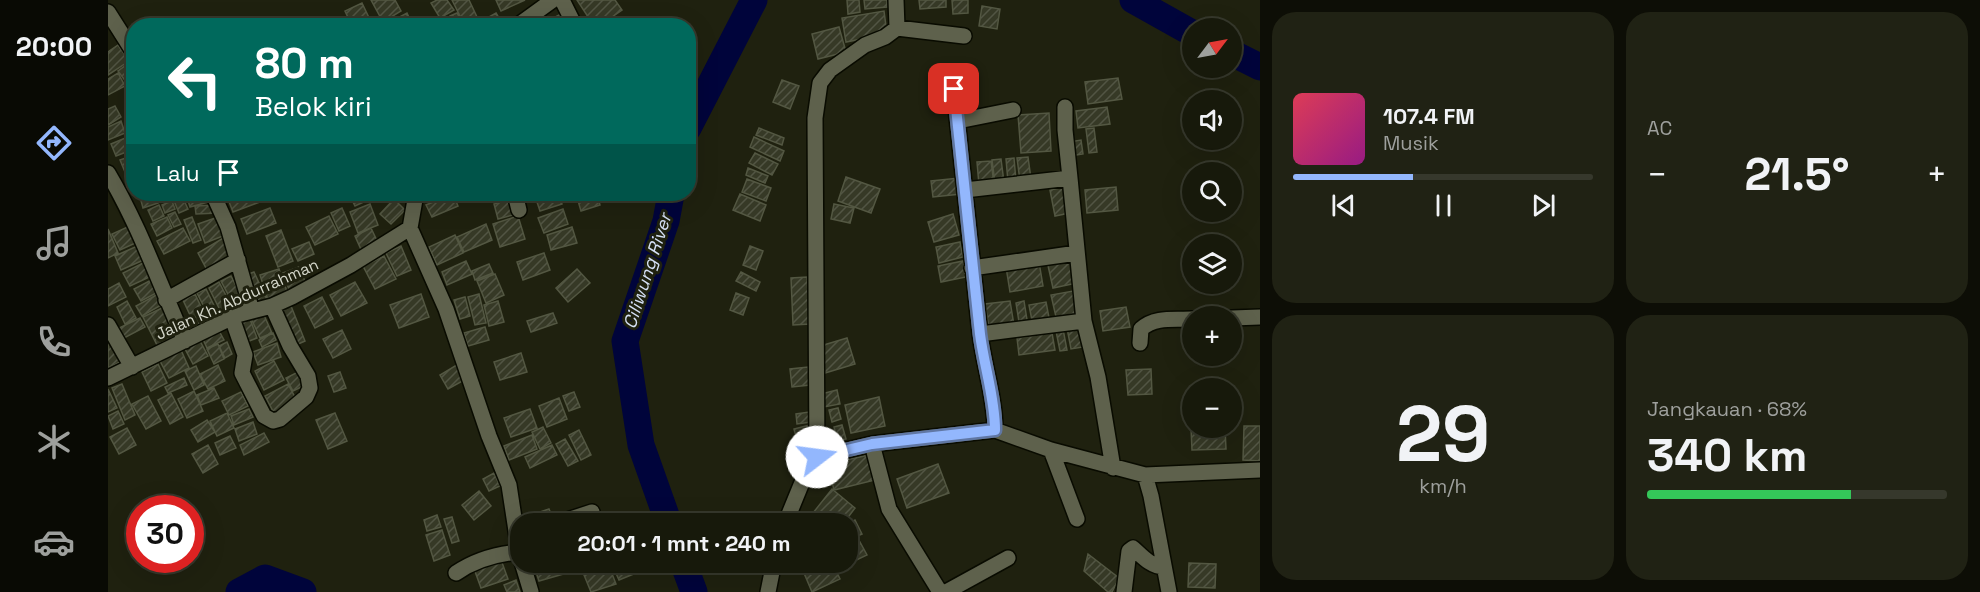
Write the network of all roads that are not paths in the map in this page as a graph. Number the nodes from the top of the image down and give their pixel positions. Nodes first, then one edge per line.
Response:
1 (117, 0) edge
2 (554, 0) edge
3 (562, 0) edge
4 (896, 0) edge
5 (108, 4) edge
6 (108, 12) edge
7 (528, 18) edge
8 (571, 18) edge
9 (897, 28) junction
10 (964, 36) dead end
11 (126, 40) edge
12 (954, 89) dead end
13 (1065, 107) dead end
14 (1013, 110) dead end
15 (958, 121) junction
16 (108, 173) edge
17 (1070, 178) junction
18 (965, 190) junction
19 (216, 201) edge
20 (415, 201) edge
21 (517, 201) edge
22 (519, 210) dead end
23 (410, 228) junction
24 (1077, 253) junction
25 (238, 260) junction
26 (972, 268) junction
27 (166, 300) junction
28 (272, 306) junction
29 (252, 311) junction
30 (1260, 317) edge
31 (232, 318) junction
32 (1242, 318) edge
33 (1182, 319) edge
34 (1084, 321) junction
35 (108, 325) edge
36 (980, 334) junction
37 (184, 341) junction
38 (1140, 343) dead end
39 (132, 367) junction
40 (108, 378) edge
41 (995, 430) junction
42 (872, 444) junction
43 (1051, 450) junction
44 (817, 457) junction
45 (1113, 468) junction
46 (1260, 470) edge
47 (1145, 475) junction
48 (592, 512) dead end
49 (515, 513) edge
50 (589, 513) edge
51 (790, 513) edge
52 (1077, 519) dead end
53 (510, 557) edge
54 (1008, 558) dead end
55 (1164, 567) junction
56 (456, 573) dead end
57 (526, 573) edge
58 (772, 573) edge
59 (531, 592) edge
60 (768, 592) edge
61 (939, 592) edge
62 (946, 592) edge
63 (1124, 592) edge
64 (1169, 592) edge

1 - 5 street
2 - 7 street
3 - 8 street
4 - 9 street
6 - 11 street
9 - 10 street
9 - 44 street
12 - 15 street
13 - 17 street
14 - 15 street
15 - 18 street
16 - 27 street
17 - 18 street
17 - 24 street
18 - 26 street
19 - 25 street
20 - 23 street
21 - 22 street
23 - 28 street, Jalan Kh. Abdurrahman
23 - 49 street
24 - 26 street
24 - 34 street
25 - 27 street
25 - 29 street
26 - 36 street
27 - 37 street
28 - 29 street, Jalan Kh. Abdurrahman
28 - 31 street
29 - 31 street, Jalan Kh. Abdurrahman
30 - 32 street
31 - 37 street, Jalan Kh. Abdurrahman
33 - 38 street
34 - 36 street
34 - 45 street
35 - 39 street
36 - 41 street
37 - 39 street, Jalan Kh. Abdurrahman
39 - 40 street, Jalan Kh. Abdurrahman
41 - 42 street
41 - 43 street
42 - 44 street
42 - 61 street
43 - 45 street
43 - 52 street
44 - 51 street
45 - 47 street
46 - 47 street
47 - 55 street
48 - 50 street
53 - 56 street
54 - 62 street
55 - 63 street
55 - 64 street
57 - 59 street
58 - 60 street

